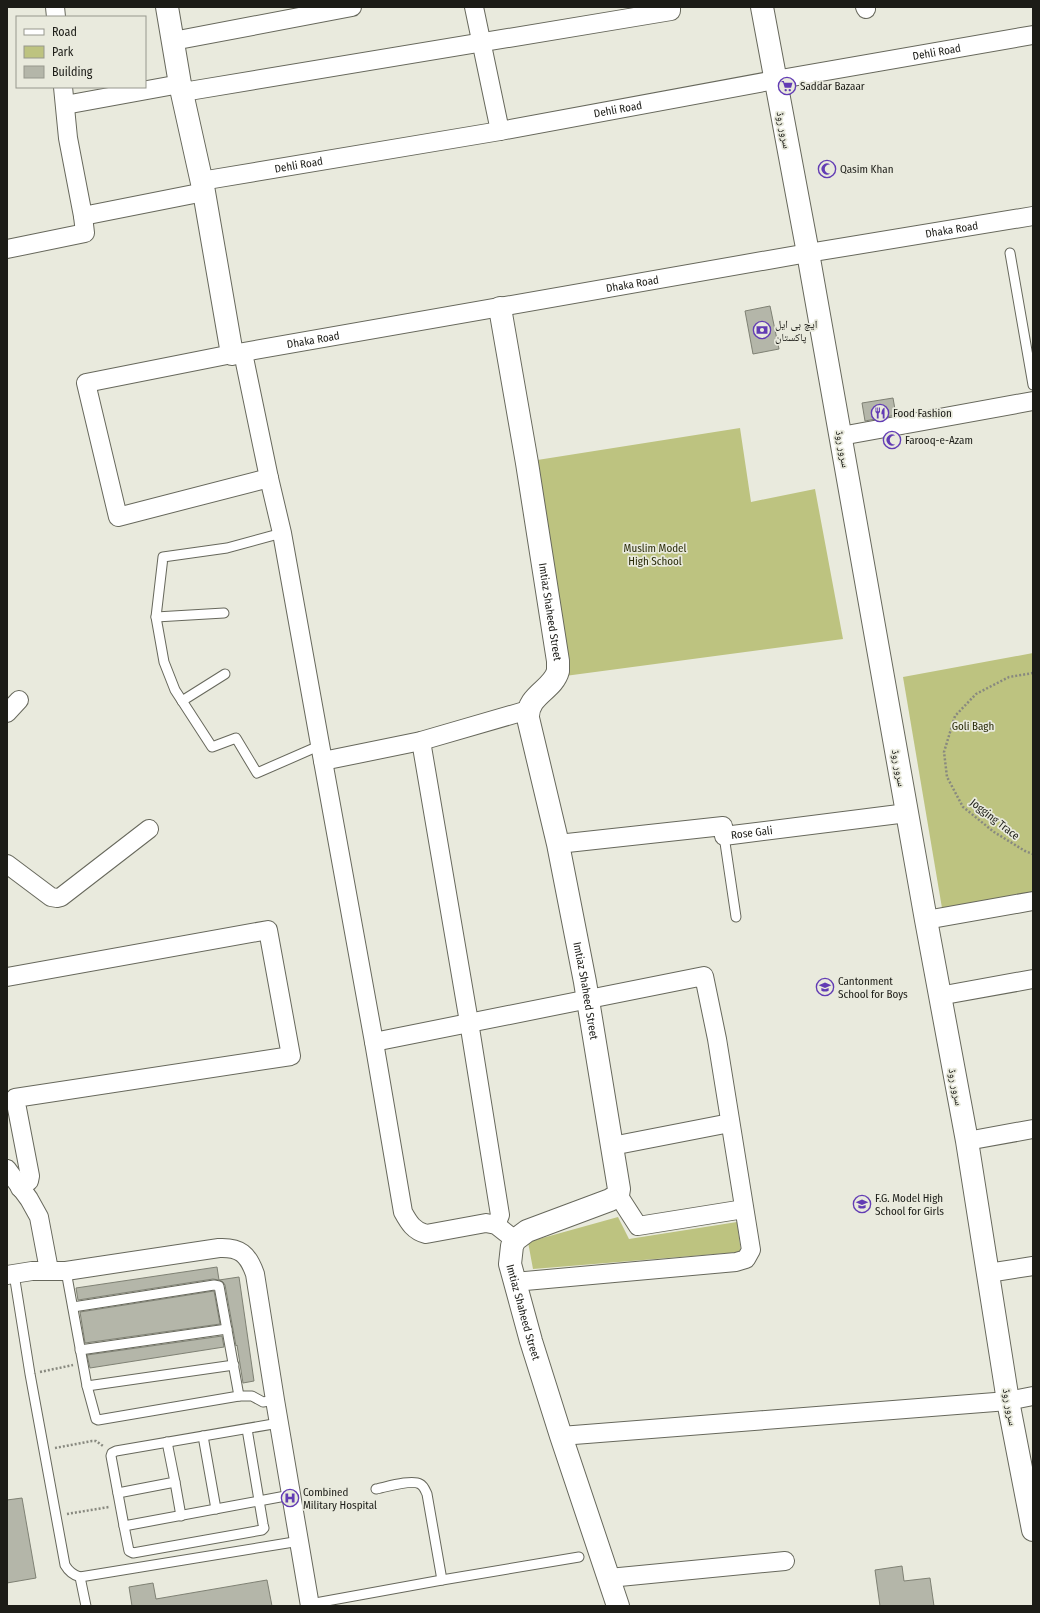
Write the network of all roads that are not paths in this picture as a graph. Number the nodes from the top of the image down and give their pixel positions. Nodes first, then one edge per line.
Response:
1 (167, 7) edge
2 (352, 7) edge
3 (474, 7) edge
4 (671, 7) edge
5 (762, 7) edge
6 (1033, 35) edge
7 (173, 41) junction
8 (482, 42) junction
9 (775, 80) junction
10 (63, 88) edge
11 (182, 88) junction
12 (65, 105) junction
13 (500, 131) junction
14 (203, 186) junction
15 (83, 216) junction
16 (1033, 216) edge
17 (7, 248) edge
18 (808, 253) junction
19 (1010, 253) dead end
20 (500, 308) junction
21 (238, 354) junction
22 (1033, 385) edge
23 (1033, 401) edge
24 (841, 436) junction
25 (269, 478) junction
26 (282, 533) junction
27 (224, 613) dead end
28 (156, 616) junction
29 (225, 674) dead end
30 (19, 700) dead end
31 (182, 701) junction
32 (528, 710) junction
33 (7, 713) edge
34 (421, 741) junction
35 (322, 753) junction
36 (907, 813) junction
37 (149, 829) dead end
38 (724, 836) junction
39 (558, 844) junction
40 (7, 864) edge
41 (1033, 901) edge
42 (736, 917) dead end
43 (926, 920) junction
44 (7, 977) edge
45 (1033, 979) edge
46 (939, 996) junction
47 (588, 1000) junction
48 (469, 1022) junction
49 (374, 1042) junction
50 (730, 1123) junction
51 (1033, 1129) edge
52 (967, 1141) junction
53 (612, 1146) junction
54 (7, 1169) edge
55 (20, 1188) junction
56 (618, 1195) junction
57 (744, 1210) junction
58 (496, 1225) junction
59 (515, 1240) junction
60 (1033, 1266) edge
61 (58, 1270) junction
62 (10, 1274) edge
63 (988, 1274) junction
64 (514, 1282) junction
65 (73, 1307) junction
66 (228, 1329) junction
67 (80, 1350) junction
68 (234, 1365) junction
69 (87, 1386) junction
70 (239, 1396) junction
71 (1033, 1396) edge
72 (275, 1400) junction
73 (1008, 1401) junction
74 (279, 1423) junction
75 (247, 1429) junction
76 (203, 1436) junction
77 (561, 1436) junction
78 (167, 1442) junction
79 (175, 1482) junction
80 (376, 1489) dead end
81 (118, 1493) junction
82 (291, 1495) junction
83 (260, 1502) junction
84 (216, 1509) junction
85 (181, 1516) junction
86 (124, 1526) junction
87 (1033, 1530) edge
88 (300, 1541) junction
89 (579, 1557) dead end
90 (785, 1561) dead end
91 (80, 1577) junction
92 (609, 1578) junction
93 (442, 1580) junction
94 (310, 1605) edge
95 (86, 1606) edge
96 (618, 1606) edge

1 - 7 street
2 - 7 street
3 - 8 street
4 - 8 street
5 - 9 street, سرور روڈ
6 - 9 street, Dehli Road
7 - 11 street
8 - 11 street
8 - 13 street
9 - 13 street, Dehli Road
9 - 18 street, سرور روڈ
10 - 12 street
11 - 12 street
11 - 14 street
12 - 15 street
13 - 14 street, Dehli Road
14 - 15 street, Dehli Road
14 - 21 street
15 - 17 street
16 - 18 street, Dhaka Road
18 - 20 street, Dhaka Road
18 - 24 street, سرور روڈ
19 - 22 lane
20 - 21 street, Dhaka Road
20 - 32 street, Imtiaz Shaheed Street
21 - 25 street
21 - 25 street, Dhaka Road
23 - 24 street
24 - 36 street, سرور روڈ
25 - 26 street
26 - 28 lane
26 - 35 street
27 - 28 lane
28 - 31 lane
29 - 31 lane
30 - 33 street
31 - 35 lane
32 - 34 street
32 - 39 street, Imtiaz Shaheed Street
34 - 35 street
34 - 48 street
35 - 49 street
36 - 38 street, Rose Gali
36 - 43 street, سرور روڈ
37 - 40 street
38 - 39 street, Rose Gali
38 - 42 lane
39 - 47 street, Imtiaz Shaheed Street
41 - 43 street
43 - 46 street, سرور روڈ
44 - 55 street
45 - 46 street
46 - 52 street, سرور روڈ
47 - 48 street
47 - 50 street
47 - 53 street, Imtiaz Shaheed Street
48 - 49 street
48 - 58 street
49 - 58 street
50 - 53 street
50 - 57 street
51 - 52 street
52 - 63 street, سرور روڈ
53 - 56 street, Imtiaz Shaheed Street
54 - 55 street
55 - 61 street
56 - 57 street
56 - 59 street
57 - 64 street
58 - 59 street
59 - 64 street, Imtiaz Shaheed Street
60 - 63 street
61 - 62 street
61 - 65 lane
61 - 72 street
62 - 91 lane
63 - 73 street, سرور روڈ
64 - 77 street, Imtiaz Shaheed Street
65 - 66 lane
65 - 67 lane
66 - 67 lane
66 - 68 lane
67 - 69 lane
68 - 69 lane
68 - 70 lane
69 - 70 lane
70 - 72 lane
71 - 73 street
72 - 74 street
73 - 77 street
73 - 87 street, سرور روڈ
74 - 75 lane
74 - 82 street
75 - 76 lane
75 - 83 lane
76 - 78 lane
76 - 84 lane
77 - 92 street, Imtiaz Shaheed Street
78 - 79 lane
78 - 81 lane
79 - 81 lane
79 - 85 lane
80 - 93 lane
81 - 86 lane
82 - 83 lane
82 - 88 street
83 - 84 lane
83 - 86 lane
84 - 85 lane
85 - 86 lane
88 - 91 lane
88 - 94 street
89 - 93 lane
90 - 92 street
91 - 95 lane
92 - 96 street, Imtiaz Shaheed Street
93 - 94 lane

